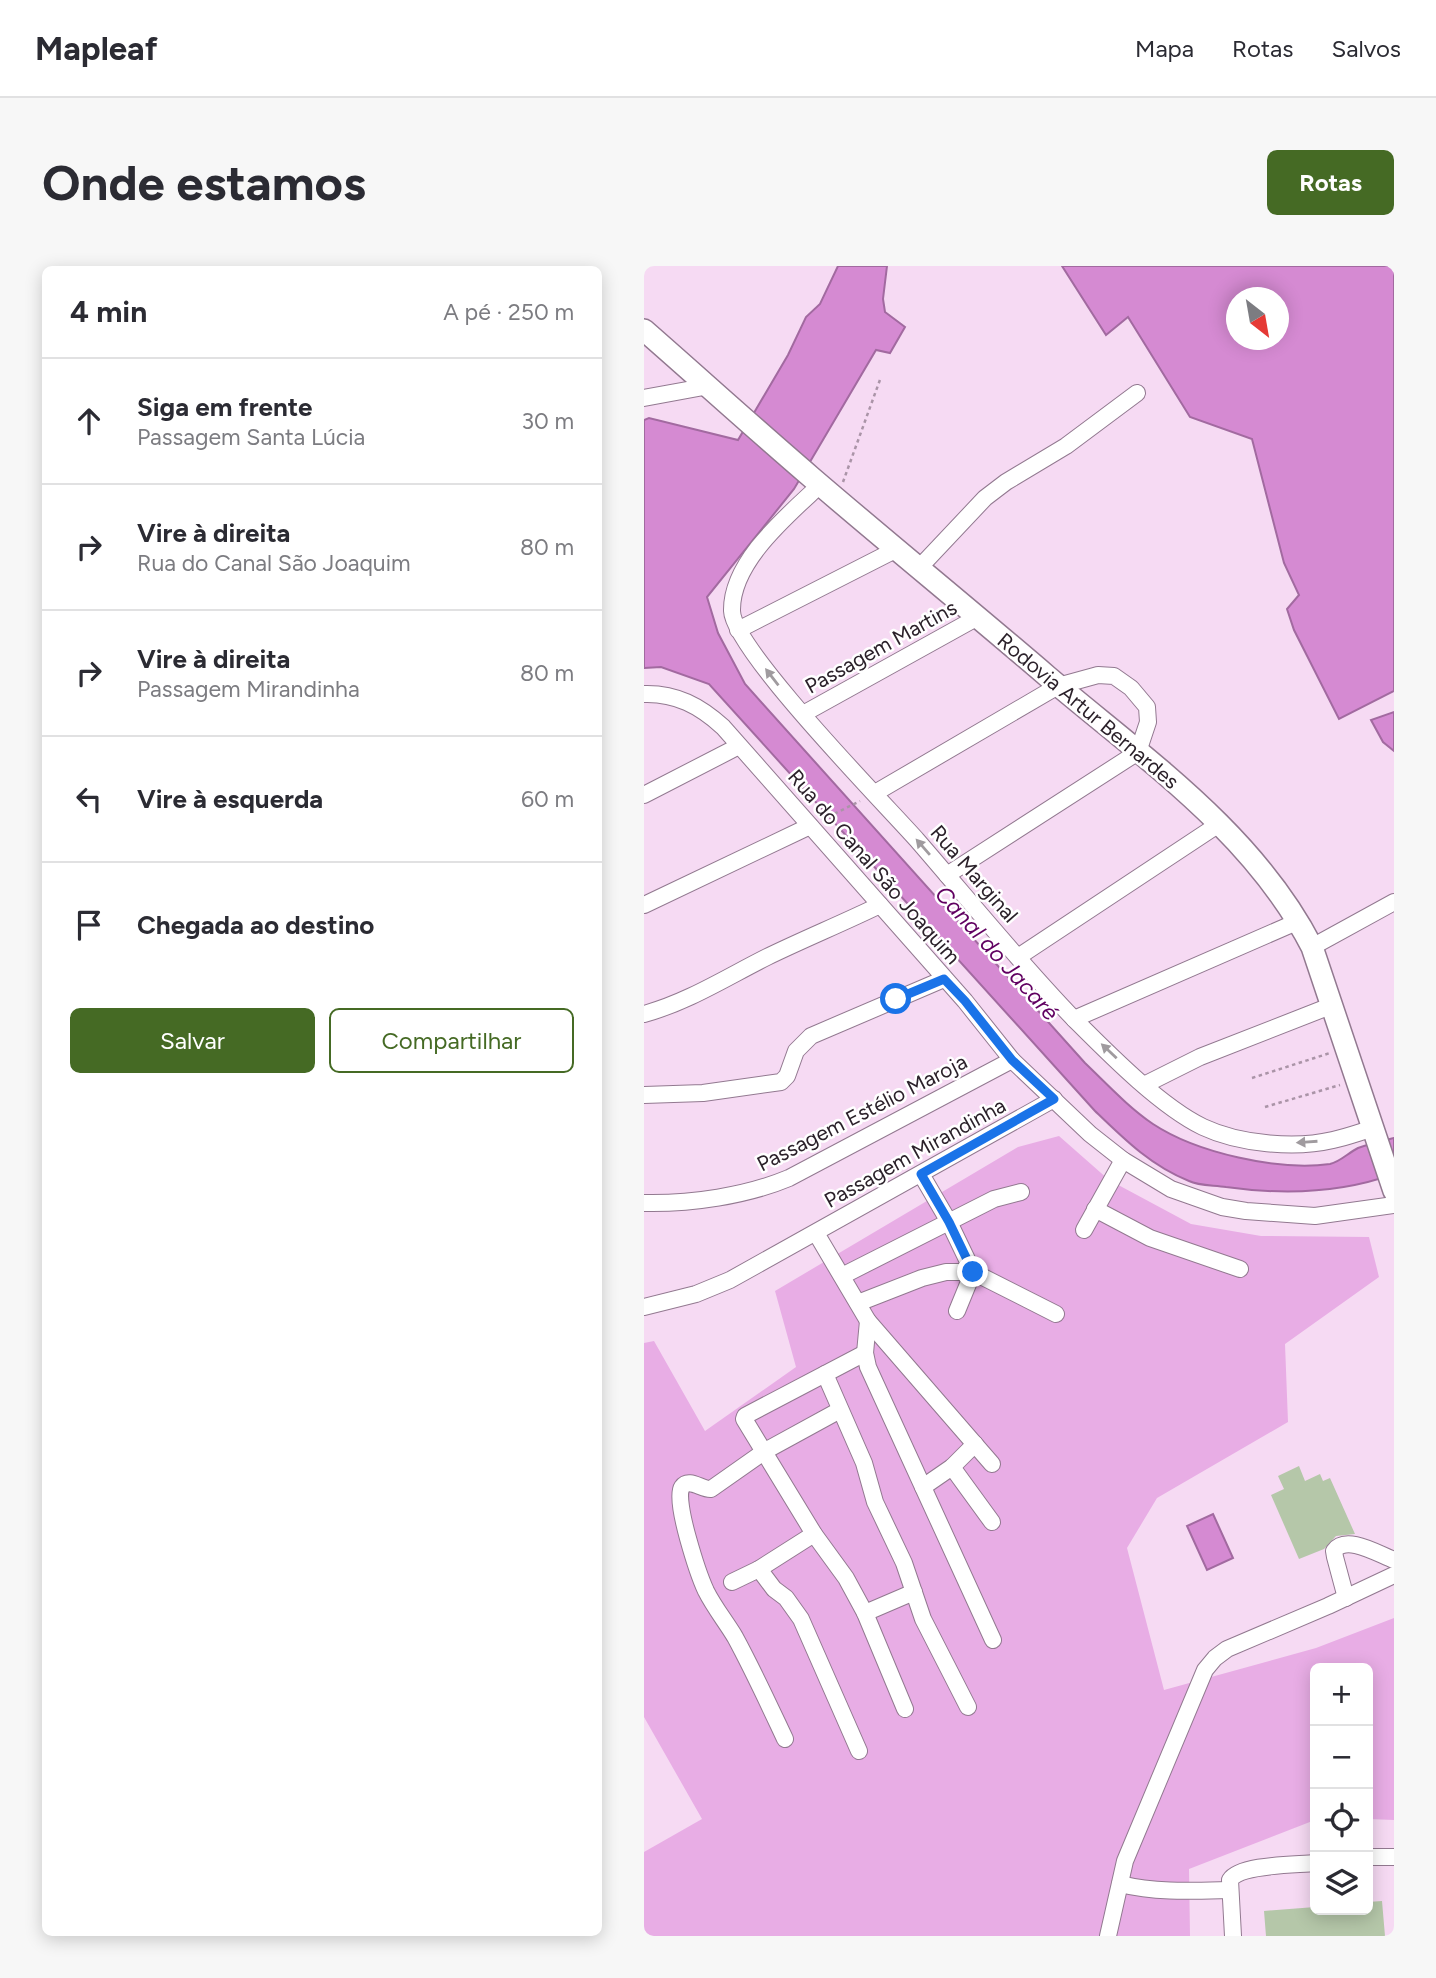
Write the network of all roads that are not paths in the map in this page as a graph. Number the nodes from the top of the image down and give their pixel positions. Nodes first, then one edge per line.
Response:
1 (644, 330) edge
2 (717, 393) junction
3 (1137, 393) dead end
4 (644, 398) edge
5 (823, 487) junction
6 (897, 550) junction
7 (919, 568) junction
8 (978, 617) junction
9 (738, 630) junction
10 (1058, 686) junction
11 (644, 694) edge
12 (803, 714) junction
13 (739, 746) junction
14 (1138, 752) junction
15 (644, 795) edge
16 (872, 795) junction
17 (1219, 824) junction
18 (813, 825) junction
19 (947, 875) junction
20 (1394, 902) edge
21 (644, 905) edge
22 (880, 905) junction
23 (1299, 921) junction
24 (1312, 947) junction
25 (1018, 957) junction
26 (944, 979) junction
27 (1333, 1005) junction
28 (644, 1014) edge
29 (1074, 1019) junction
30 (1012, 1060) junction
31 (1144, 1085) junction
32 (644, 1095) edge
33 (1054, 1099) junction
34 (1375, 1132) junction
35 (1123, 1160) junction
36 (921, 1174) junction
37 (1394, 1191) edge
38 (1021, 1192) dead end
39 (644, 1203) edge
40 (1394, 1205) edge
41 (1095, 1209) junction
42 (949, 1222) junction
43 (1084, 1230) dead end
44 (816, 1233) junction
45 (1240, 1269) dead end
46 (973, 1272) junction
47 (842, 1276) junction
48 (858, 1303) junction
49 (644, 1307) edge
50 (957, 1311) dead end
51 (1056, 1314) dead end
52 (868, 1321) junction
53 (865, 1353) junction
54 (825, 1374) junction
55 (840, 1410) junction
56 (975, 1444) junction
57 (765, 1451) junction
58 (992, 1464) dead end
59 (952, 1467) junction
60 (923, 1487) junction
61 (992, 1522) dead end
62 (814, 1534) junction
63 (1394, 1560) edge
64 (759, 1569) junction
65 (1394, 1575) edge
66 (732, 1582) dead end
67 (914, 1592) junction
68 (1346, 1598) junction
69 (865, 1613) junction
70 (993, 1640) dead end
71 (968, 1707) dead end
72 (905, 1709) dead end
73 (785, 1739) dead end
74 (859, 1751) dead end
75 (1373, 1857) edge
76 (1394, 1857) edge
77 (1310, 1864) edge
78 (1120, 1884) junction
79 (1230, 1890) junction
80 (1108, 1936) edge
81 (1233, 1936) edge

1 - 2 main road, Rodovia Artur Bernardes
2 - 4 street
2 - 5 main road, Rodovia Artur Bernardes
3 - 7 street
5 - 6 main road, Rodovia Artur Bernardes
5 - 9 street, Rua Marginal
6 - 7 main road, Rodovia Artur Bernardes
6 - 9 street
7 - 8 main road, Rodovia Artur Bernardes
8 - 10 main road, Rodovia Artur Bernardes
8 - 12 street, Passagem Martins
12 -> 9 street, Rua Marginal
10 - 14 main road, Rodovia Artur Bernardes
10 - 14 street
10 - 16 street
11 - 13 street, Rua do Canal São Joaquim
12 - 16 street, Rua Marginal
13 - 15 street
13 - 18 street, Rua do Canal São Joaquim
14 - 17 main road, Rodovia Artur Bernardes
14 - 19 street
19 -> 16 street, Rua Marginal
17 - 23 main road, Rodovia Artur Bernardes
17 - 25 street
18 - 21 street
18 - 22 street, Rua do Canal São Joaquim
19 - 25 street, Rua Marginal
20 - 24 street
22 - 26 street, Rua do Canal São Joaquim
22 - 28 street
23 - 24 main road, Rodovia Artur Bernardes
23 - 29 street
24 - 27 main road, Rodovia Artur Bernardes
25 - 29 street, Rua Marginal
26 - 30 street, Rua do Canal São Joaquim
26 - 32 street
27 - 31 street
27 - 34 main road, Rodovia Artur Bernardes
31 -> 29 street, Rua Marginal
30 - 33 street, Rua do Canal São Joaquim
30 - 39 street, Passagem Estélio Maroja
34 -> 31 street, Rua Marginal
33 - 35 street
33 - 36 street, Passagem Mirandinha
34 - 37 main road, Rodovia Artur Bernardes
35 - 40 street
35 - 41 street
36 - 42 street
36 - 44 street, Passagem Mirandinha
38 - 42 street
41 - 43 street
41 - 45 street
42 - 46 street
42 - 47 street
44 - 47 street
44 - 49 street, Passagem Mirandinha
46 - 48 street
46 - 50 street
46 - 51 street
47 - 48 street
48 - 52 street
52 - 53 street
52 - 56 street
53 - 54 street
53 - 60 street
54 - 55 street
54 - 57 street
55 - 57 street
55 - 67 street
56 - 58 street
56 - 59 street
57 - 62 street
57 - 73 street
59 - 60 street
59 - 61 street
60 - 70 street
62 - 64 street
62 - 69 street
63 - 68 street
64 - 66 street
64 - 74 street
65 - 68 street
67 - 69 street
67 - 71 street
68 - 78 street
69 - 72 street
75 - 76 street
77 - 79 street
78 - 79 street
78 - 80 street
79 - 81 street

